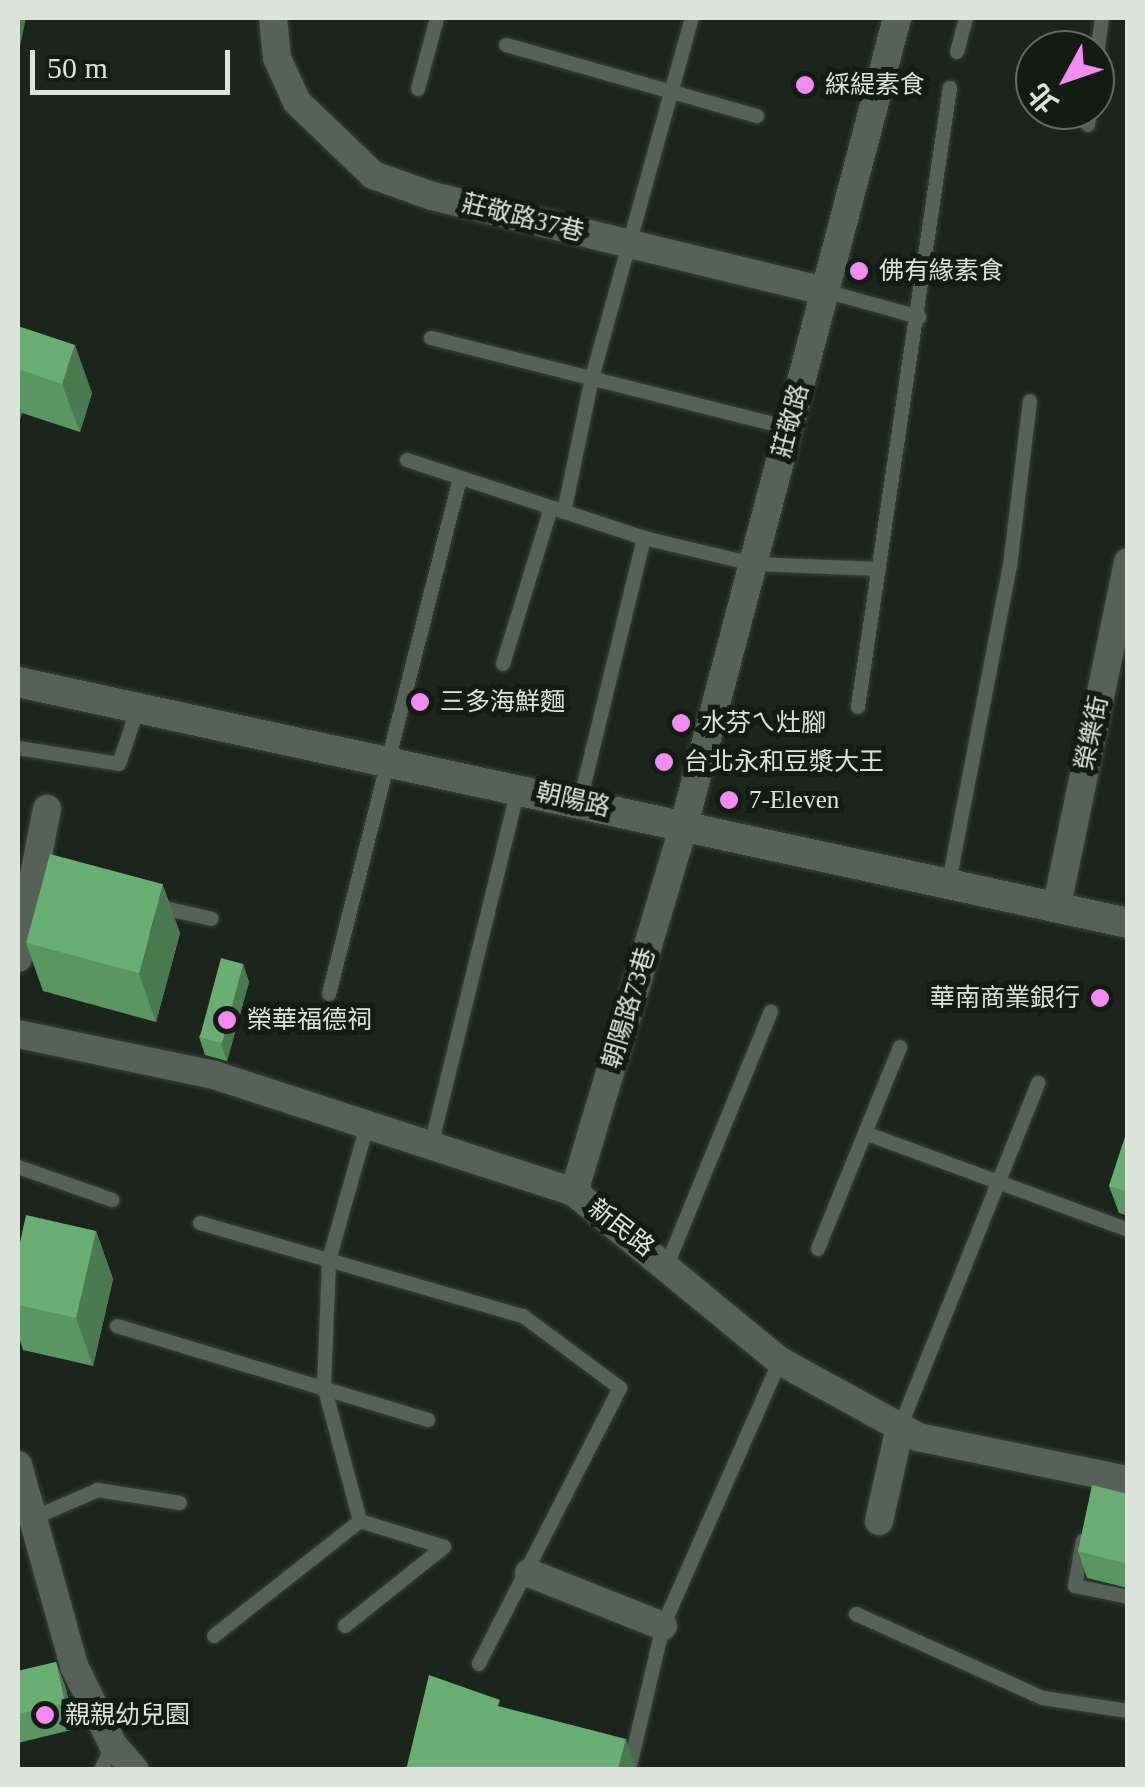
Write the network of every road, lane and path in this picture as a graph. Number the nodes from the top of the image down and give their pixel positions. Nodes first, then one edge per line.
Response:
1 (274, 18) edge
2 (438, 18) edge
3 (692, 18) edge
4 (897, 18) edge
5 (966, 18) edge
6 (506, 45) dead end
7 (957, 52) dead end
8 (950, 88) dead end
9 (418, 89) dead end
10 (672, 90) junction
11 (757, 116) dead end
12 (629, 244) junction
13 (825, 291) junction
14 (919, 318) junction
15 (430, 338) dead end
16 (592, 378) junction
17 (1030, 401) dead end
18 (789, 428) junction
19 (407, 460) dead end
20 (460, 478) junction
21 (558, 510) junction
22 (644, 538) junction
23 (1128, 562) edge
24 (753, 564) junction
25 (879, 569) junction
26 (502, 664) dead end
27 (18, 682) edge
28 (858, 706) dead end
29 (138, 708) junction
30 (18, 748) edge
31 (391, 760) junction
32 (518, 787) junction
33 (580, 801) junction
34 (46, 809) dead end
35 (684, 825) junction
36 (949, 882) junction
37 (140, 902) edge
38 (1057, 905) junction
39 (212, 919) dead end
40 (1128, 922) edge
41 (18, 958) edge
42 (330, 994) dead end
43 (771, 1011) dead end
44 (18, 1034) edge
45 (900, 1047) dead end
46 (1038, 1083) dead end
47 (366, 1129) junction
48 (865, 1133) junction
49 (430, 1148) junction
50 (18, 1166) edge
51 (996, 1180) junction
52 (574, 1192) junction
53 (112, 1200) dead end
54 (200, 1223) dead end
55 (1128, 1230) edge
56 (818, 1249) dead end
57 (329, 1260) junction
58 (667, 1264) junction
59 (117, 1326) dead end
60 (780, 1361) junction
61 (326, 1393) junction
62 (428, 1420) dead end
63 (900, 1427) junction
64 (18, 1464) edge
65 (1128, 1480) edge
66 (180, 1503) dead end
67 (31, 1519) junction
68 (360, 1521) junction
69 (880, 1521) dead end
70 (1085, 1531) edge
71 (529, 1573) junction
72 (1128, 1597) edge
73 (856, 1614) dead end
74 (345, 1626) dead end
75 (662, 1626) junction
76 (214, 1636) dead end
77 (479, 1664) dead end
78 (1128, 1711) edge
79 (107, 1757) edge
80 (135, 1770) edge
81 (628, 1770) edge

1 - 12 street, 莊敬路37巷
2 - 9 lane
3 - 10 lane
4 - 13 street, 莊敬路
5 - 7 lane
6 - 10 lane
8 - 14 lane
10 - 11 lane
10 - 12 lane
12 - 13 street, 莊敬路37巷
12 - 16 lane
13 - 14 lane
13 - 18 street, 莊敬路
14 - 25 lane
15 - 16 lane
16 - 18 lane
16 - 21 lane
17 - 36 lane
18 - 24 street, 莊敬路
19 - 20 lane
20 - 21 lane
20 - 31 lane
21 - 22 lane
21 - 26 lane
22 - 24 lane
22 - 33 lane
23 - 38 street, 榮樂街
24 - 25 lane
24 - 35 street, 莊敬路
25 - 28 lane
27 - 29 main road, 朝陽路
29 - 30 lane
29 - 31 main road, 朝陽路
31 - 32 main road, 朝陽路
31 - 42 lane
32 - 33 main road, 朝陽路
32 - 49 lane
33 - 35 main road, 朝陽路
34 - 41 street
35 - 36 main road, 朝陽路
35 - 52 street, 朝陽路73巷
36 - 38 main road, 朝陽路
37 - 39 lane
38 - 40 main road, 朝陽路
43 - 58 lane
44 - 47 street, 新民路
45 - 48 lane
46 - 51 lane
47 - 49 street, 新民路
47 - 57 lane
48 - 51 lane
48 - 56 lane
49 - 52 street, 新民路
50 - 53 lane
51 - 55 lane
51 - 63 lane
52 - 58 street, 新民路
54 - 57 lane
57 - 61 lane
57 - 71 lane
58 - 60 street, 新民路
59 - 61 lane
60 - 63 street, 新民路
60 - 75 lane
61 - 62 lane
61 - 68 lane
63 - 65 street, 新民路
63 - 69 street
64 - 67 street
66 - 67 lane
67 - 79 street
68 - 74 lane
68 - 76 lane
70 - 72 lane
71 - 75 street
71 - 77 lane
73 - 78 lane
75 - 81 lane
79 - 80 street

